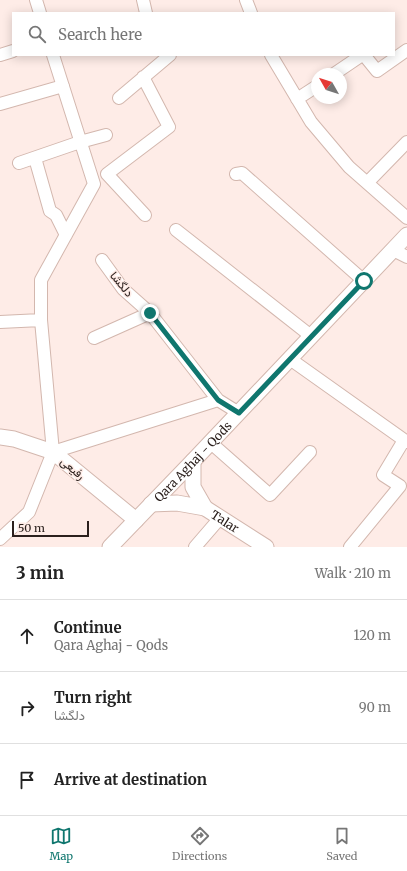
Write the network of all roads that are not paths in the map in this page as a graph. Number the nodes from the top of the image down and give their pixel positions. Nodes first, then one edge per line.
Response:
1 (36, 0) edge
2 (143, 0) edge
3 (246, 0) edge
4 (40, 12) edge
5 (146, 12) edge
6 (251, 12) edge
7 (407, 50) edge
8 (12, 51) edge
9 (0, 55) edge
10 (53, 56) edge
11 (272, 56) edge
12 (361, 56) edge
13 (364, 56) edge
14 (158, 59) edge
15 (343, 68) edge
16 (143, 77) junction
17 (63, 86) junction
18 (311, 90) edge
19 (119, 98) dead end
20 (297, 99) junction
21 (0, 104) edge
22 (106, 135) dead end
23 (80, 142) junction
24 (407, 142) edge
25 (35, 158) junction
26 (19, 163) dead end
27 (236, 174) dead end
28 (367, 184) junction
29 (145, 215) dead end
30 (407, 218) edge
31 (176, 230) dead end
32 (66, 235) junction
33 (407, 235) edge
34 (393, 250) junction
35 (407, 257) edge
36 (102, 260) dead end
37 (364, 281) junction
38 (150, 313) junction
39 (42, 320) junction
40 (0, 322) edge
41 (311, 336) junction
42 (94, 338) dead end
43 (290, 359) junction
44 (218, 400) junction
45 (239, 413) junction
46 (0, 437) edge
47 (406, 441) edge
48 (211, 443) junction
49 (54, 452) junction
50 (310, 452) dead end
51 (193, 461) junction
52 (151, 504) junction
53 (204, 508) junction
54 (220, 518) junction
55 (136, 520) junction
56 (0, 539) edge
57 (110, 547) edge
58 (194, 547) edge
59 (266, 547) edge
60 (350, 547) edge

1 - 4 street
2 - 5 street
3 - 6 street
7 - 13 street
8 - 9 street
10 - 17 street
11 - 20 street
12 - 15 street
14 - 16 street
16 - 19 street
16 - 29 street
17 - 21 street
17 - 23 street
18 - 20 street
20 - 28 street
22 - 23 street
23 - 25 street
23 - 32 street
24 - 28 street
25 - 26 street
25 - 32 street
27 - 37 street
28 - 30 street
31 - 41 street
32 - 39 street
33 - 34 main road, Qara Aghaj - Qods
34 - 35 street
34 - 37 main road, Qara Aghaj - Qods
36 - 38 street, دلگشا
37 - 41 main road, Qara Aghaj - Qods
38 - 42 street
38 - 44 street, دلگشا
39 - 40 street
39 - 49 street
41 - 43 main road, Qara Aghaj - Qods
43 - 45 main road, Qara Aghaj - Qods
43 - 47 street
44 - 45 street, دلگشا
44 - 49 street
45 - 48 main road, Qara Aghaj - Qods
46 - 49 main road, رفیعی
47 - 60 street
48 - 50 street
48 - 51 main road, Qara Aghaj - Qods
49 - 55 main road, رفیعی
49 - 56 street
51 - 52 main road, Qara Aghaj - Qods
51 - 53 main road
52 - 53 main road
52 - 55 main road, Qara Aghaj - Qods
53 - 54 main road, Talar
54 - 58 street
54 - 59 main road, Talar
55 - 57 main road, Qara Aghaj - Qods

